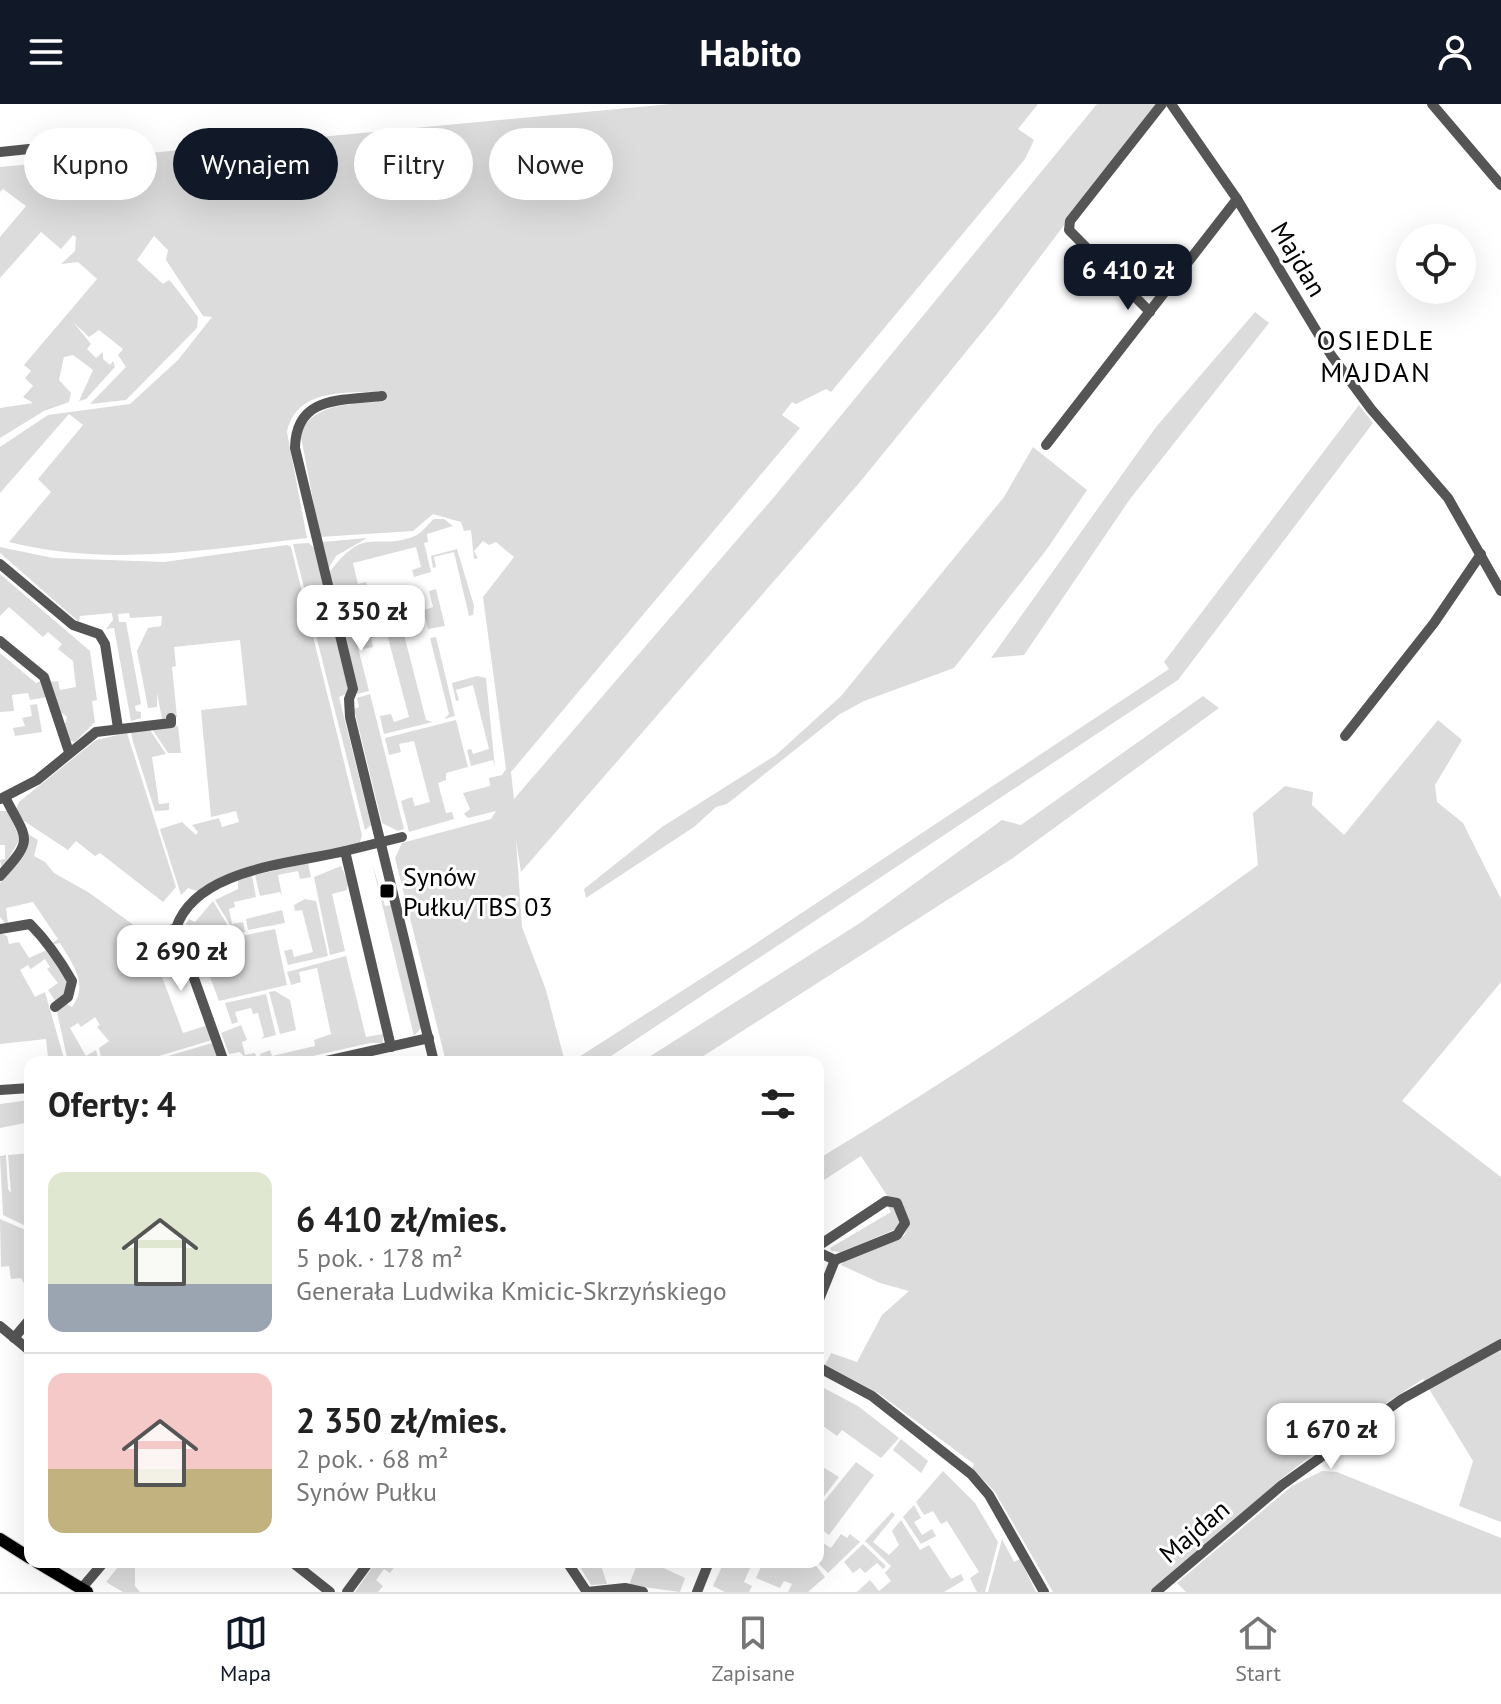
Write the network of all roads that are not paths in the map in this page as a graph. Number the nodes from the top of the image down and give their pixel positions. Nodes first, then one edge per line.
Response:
1 (1162, 104) edge
2 (1171, 104) edge
3 (1432, 104) edge
4 (24, 150) edge
5 (0, 152) edge
6 (1501, 185) edge
7 (1237, 199) junction
8 (1150, 312) junction
9 (382, 396) dead end
10 (1046, 445) dead end
11 (1481, 554) junction
12 (0, 564) edge
13 (1501, 591) edge
14 (0, 641) edge
15 (171, 718) dead end
16 (118, 728) junction
17 (1345, 736) dead end
18 (69, 752) junction
19 (3, 799) edge
20 (402, 837) dead end
21 (380, 842) junction
22 (345, 851) junction
23 (0, 876) edge
24 (0, 929) edge
25 (55, 1007) dead end
26 (429, 1038) junction
27 (391, 1047) junction
28 (222, 1056) edge
29 (350, 1056) edge
30 (433, 1056) edge
31 (24, 1088) edge
32 (0, 1090) edge
33 (824, 1242) edge
34 (824, 1255) edge
35 (835, 1260) junction
36 (824, 1287) edge
37 (0, 1326) edge
38 (24, 1326) edge
39 (14, 1338) junction
40 (1501, 1344) edge
41 (24, 1346) edge
42 (824, 1370) edge
43 (0, 1539) edge
44 (24, 1554) edge
45 (47, 1568) edge
46 (100, 1568) edge
47 (300, 1568) edge
48 (365, 1568) edge
49 (571, 1568) edge
50 (707, 1568) edge
51 (84, 1590) edge
52 (330, 1592) edge
53 (347, 1592) edge
54 (587, 1592) edge
55 (643, 1592) edge
56 (697, 1592) edge
57 (1044, 1592) edge
58 (1156, 1592) edge

1 - 8 street
2 - 7 street, Majdan
3 - 6 street
4 - 5 street
7 - 8 street
7 - 11 street, Majdan
8 - 10 street
9 - 21 street
11 - 13 street, Majdan
11 - 17 street
12 - 16 street
14 - 18 street
15 - 16 street
16 - 18 street
18 - 19 street
19 - 23 street
20 - 21 street
21 - 22 street
21 - 26 street
22 - 27 street
22 - 28 street
24 - 25 street
26 - 27 street
26 - 30 street
27 - 29 street
31 - 32 street
33 - 35 street
34 - 35 street
35 - 36 street
37 - 39 street
38 - 39 street
39 - 41 street
40 - 58 street, Majdan
42 - 57 street
43 - 44 main road
45 - 51 main road
46 - 51 street
47 - 52 street
48 - 53 street
49 - 54 street
50 - 56 street
54 - 55 street

